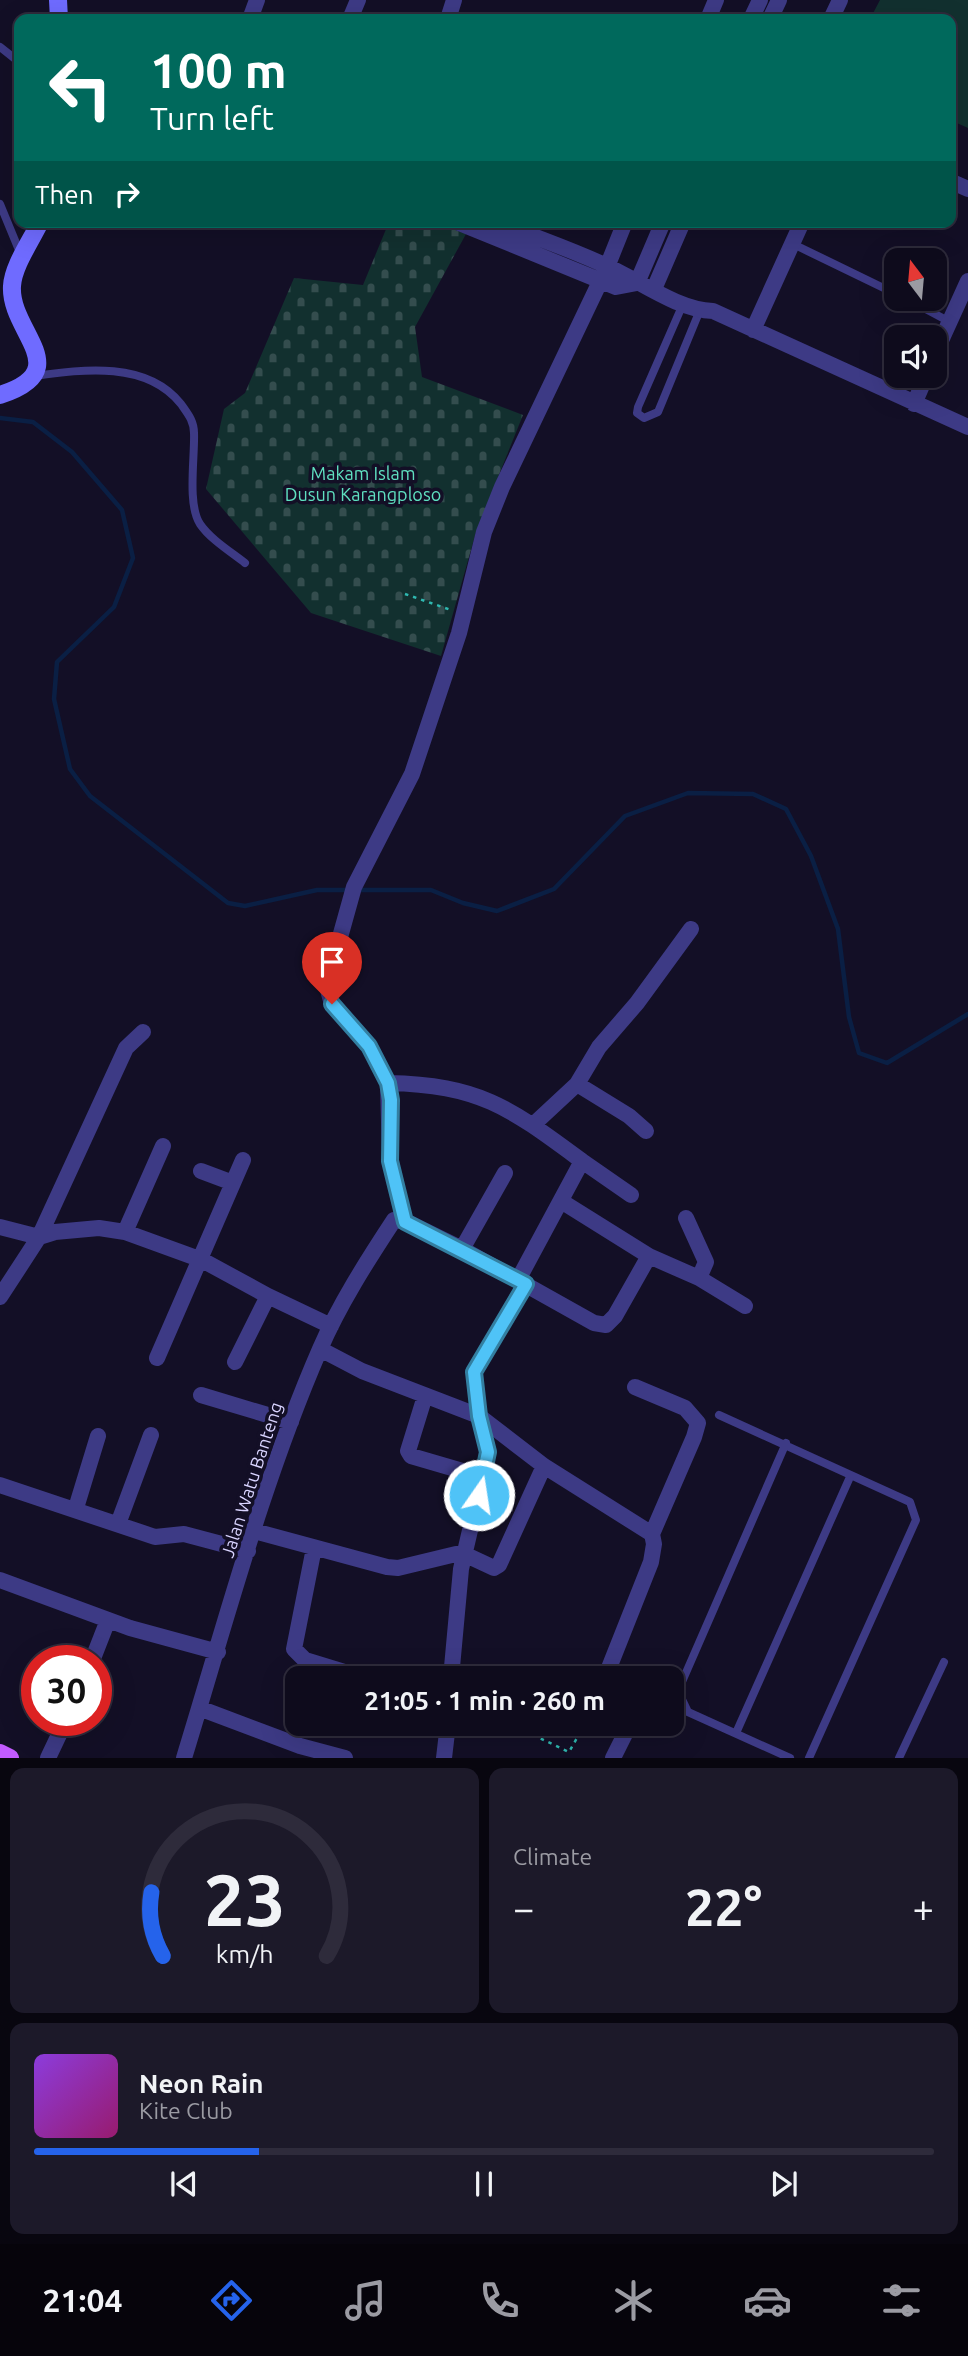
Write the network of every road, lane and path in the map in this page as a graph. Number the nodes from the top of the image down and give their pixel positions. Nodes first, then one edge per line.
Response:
1 (0, 47) edge
2 (14, 58) edge
3 (0, 204) edge
4 (37, 228) edge
5 (474, 228) edge
6 (510, 228) edge
7 (623, 228) edge
8 (660, 228) edge
9 (680, 228) edge
10 (800, 228) edge
11 (793, 244) junction
12 (22, 258) junction
13 (604, 273) junction
14 (968, 281) edge
15 (637, 283) junction
16 (884, 288) edge
17 (654, 289) junction
18 (683, 303) junction
19 (701, 310) junction
20 (931, 312) edge
21 (950, 322) junction
22 (947, 328) edge
23 (753, 330) junction
24 (35, 376) junction
25 (921, 388) edge
26 (0, 394) edge
27 (914, 404) junction
28 (968, 427) edge
29 (245, 564) dead end
30 (405, 594) dead end
31 (464, 614) junction
32 (691, 929) dead end
33 (143, 1032) dead end
34 (388, 1083) junction
35 (577, 1084) junction
36 (534, 1124) junction
37 (646, 1131) dead end
38 (163, 1146) dead end
39 (243, 1160) dead end
40 (582, 1161) junction
41 (201, 1171) dead end
42 (505, 1173) dead end
43 (233, 1183) junction
44 (631, 1195) dead end
45 (561, 1201) junction
46 (686, 1218) dead end
47 (396, 1223) junction
48 (0, 1227) edge
49 (125, 1232) junction
50 (39, 1237) junction
51 (462, 1249) junction
52 (649, 1256) junction
53 (202, 1260) junction
54 (699, 1278) junction
55 (522, 1282) junction
56 (268, 1296) junction
57 (0, 1297) edge
58 (745, 1306) dead end
59 (331, 1326) junction
60 (320, 1349) junction
61 (157, 1358) dead end
62 (235, 1362) dead end
63 (635, 1387) dead end
64 (201, 1395) dead end
65 (425, 1396) junction
66 (474, 1415) junction
67 (719, 1415) dead end
68 (291, 1422) junction
69 (150, 1435) dead end
70 (98, 1436) dead end
71 (786, 1443) junction
72 (544, 1466) junction
73 (479, 1476) junction
74 (850, 1477) junction
75 (0, 1485) edge
76 (76, 1508) junction
77 (118, 1524) junction
78 (254, 1531) junction
79 (652, 1534) junction
80 (314, 1548) junction
81 (248, 1551) junction
82 (461, 1554) junction
83 (0, 1580) edge
84 (108, 1620) junction
85 (98, 1645) edge
86 (218, 1652) junction
87 (944, 1662) dead end
88 (325, 1666) edge
89 (452, 1666) edge
90 (610, 1666) edge
91 (199, 1708) junction
92 (736, 1733) junction
93 (58, 1736) edge
94 (447, 1736) edge
95 (535, 1736) edge
96 (578, 1736) edge
97 (625, 1736) edge
98 (619, 1756) edge
99 (48, 1758) edge
100 (184, 1758) edge
101 (345, 1758) edge
102 (444, 1758) edge
103 (790, 1758) edge
104 (809, 1758) edge
105 (899, 1758) edge

1 - 2 lane
3 - 12 lane
4 - 12 street
5 - 13 street
6 - 13 street
7 - 13 street
8 - 15 street
9 - 17 street
10 - 11 street
11 - 16 lane
11 - 23 street
12 - 24 street
13 - 15 street
13 - 31 street
14 - 21 street
15 - 17 street
17 - 18 street
18 - 19 street
18 - 19 lane
19 - 23 street
20 - 21 lane
21 - 22 street
23 - 27 street
24 - 26 street
24 - 29 lane
25 - 27 street
27 - 28 street
30 - 31 path
31 - 34 street
32 - 35 street
33 - 50 street
34 - 36 street
34 - 47 street
35 - 36 street
35 - 37 street
36 - 40 street
38 - 49 street
39 - 43 street
40 - 44 street
40 - 45 street
41 - 43 street
42 - 51 street
43 - 53 street
45 - 52 street
45 - 55 street
46 - 54 street
47 - 51 street
47 - 59 street, Jalan Watu Banteng
48 - 50 street
49 - 50 street
49 - 53 street
50 - 57 street
51 - 55 street
52 - 54 street
52 - 55 street
53 - 56 street
53 - 61 street
54 - 58 street
55 - 66 street
56 - 59 street
56 - 62 street
59 - 60 street, Jalan Watu Banteng
60 - 65 street
60 - 68 street, Jalan Watu Banteng
63 - 79 street
64 - 68 street
65 - 66 street
65 - 73 street
66 - 72 street
66 - 73 street
67 - 71 lane
68 - 78 street, Jalan Watu Banteng
69 - 77 street
70 - 76 street
71 - 74 lane
71 - 92 lane
72 - 79 street
72 - 82 street
73 - 82 street
74 - 92 lane
74 - 104 lane
75 - 76 street
76 - 77 street
77 - 81 street
78 - 80 street
78 - 81 street, Jalan Watu Banteng
79 - 90 street
80 - 82 street
80 - 88 street
81 - 86 street, Jalan Watu Banteng
82 - 89 street
83 - 84 street
84 - 85 street
84 - 86 street
86 - 91 street, Jalan Watu Banteng
87 - 105 lane
91 - 100 street, Jalan Watu Banteng
91 - 101 street
92 - 103 lane
93 - 99 street
94 - 102 street
95 - 96 path
97 - 98 street

